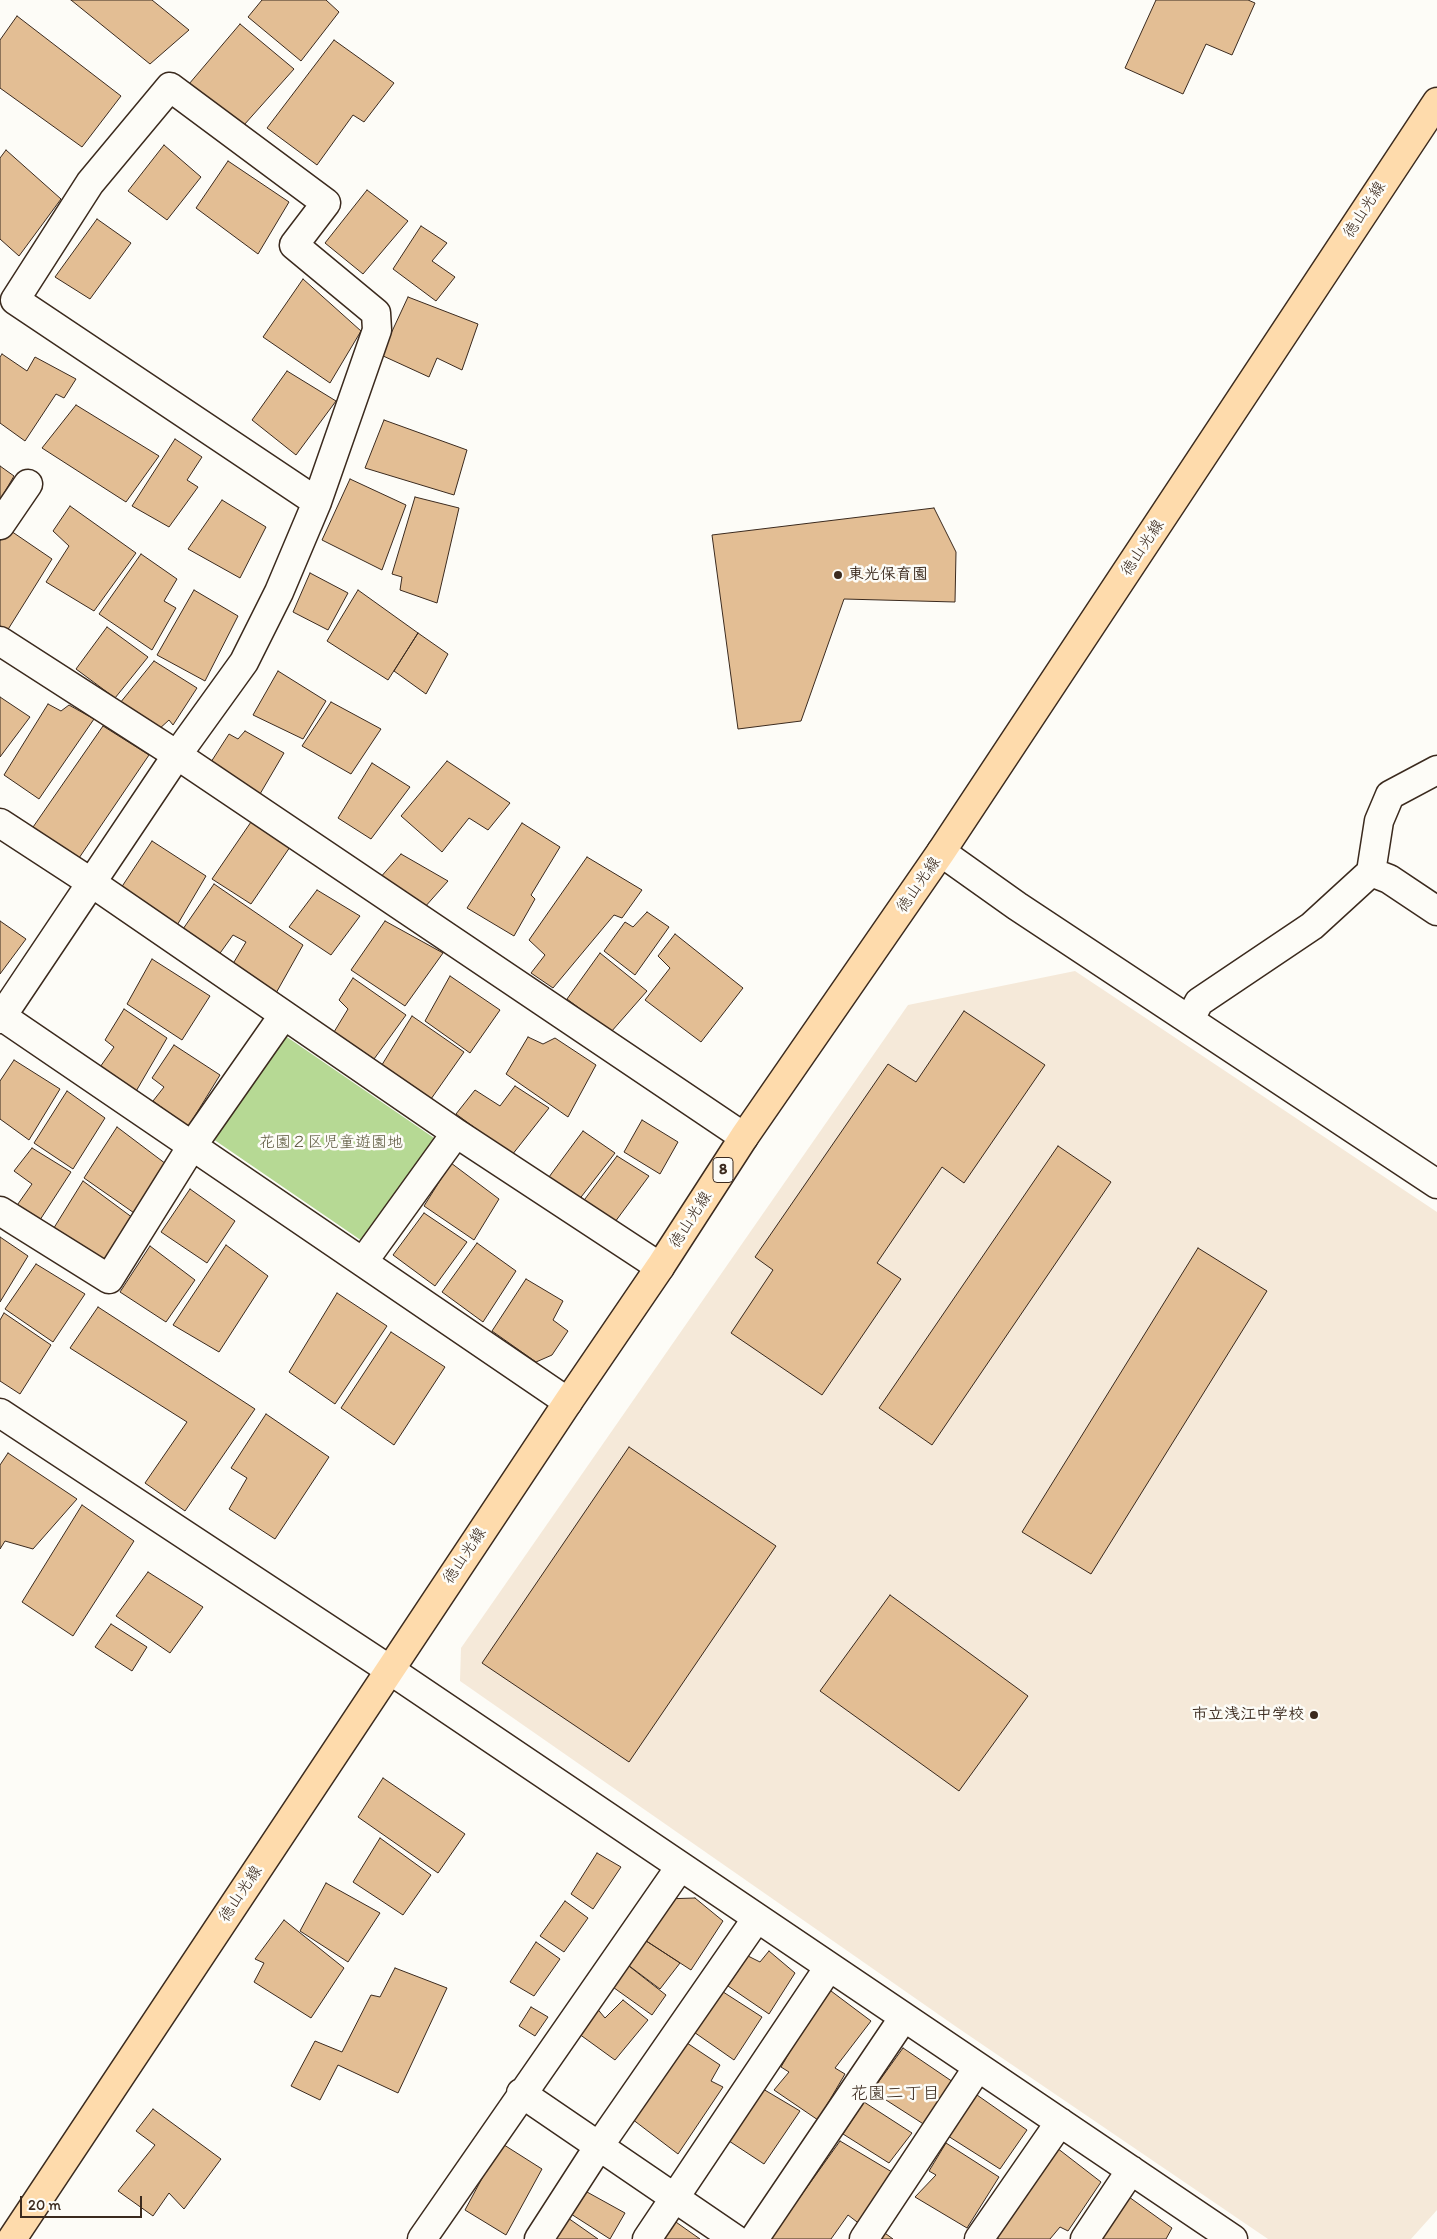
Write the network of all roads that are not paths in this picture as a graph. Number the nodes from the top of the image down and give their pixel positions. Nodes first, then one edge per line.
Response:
1 (1437, 102) edge
2 (28, 484) dead end
3 (316, 502) junction
4 (0, 525) edge
5 (0, 641) edge
6 (176, 755) junction
7 (1437, 770) edge
8 (0, 823) edge
9 (941, 852) junction
10 (1371, 872) junction
11 (92, 883) junction
12 (1437, 911) edge
13 (283, 1016) junction
14 (1, 1017) edge
15 (1190, 1019) junction
16 (456, 1133) junction
17 (744, 1137) junction
18 (192, 1146) junction
19 (1437, 1184) edge
20 (0, 1211) edge
21 (363, 1262) junction
22 (660, 1267) junction
23 (568, 1402) junction
24 (0, 1413) edge
25 (390, 1670) junction
26 (680, 1866) junction
27 (757, 1918) junction
28 (829, 1967) junction
29 (904, 2017) junction
30 (978, 2067) junction
31 (521, 2093) junction
32 (1060, 2122) junction
33 (599, 2146) junction
34 (1131, 2170) junction
35 (674, 2198) junction
36 (1202, 2231) edge
37 (12, 2239) edge
38 (422, 2239) edge
39 (539, 2239) edge
40 (648, 2239) edge
41 (735, 2239) edge
42 (754, 2239) edge
43 (864, 2239) edge
44 (979, 2239) edge
45 (1085, 2239) edge
46 (1233, 2239) edge

1 - 9 main road, 徳山光線 / 8
2 - 4 street
3 - 3 street
3 - 6 street
5 - 6 street
6 - 11 street
6 - 17 street
7 - 10 street
8 - 11 street
9 - 15 street
9 - 17 main road, 徳山光線 / 8
10 - 12 street
10 - 15 street
11 - 13 street
11 - 14 street
13 - 16 street
13 - 18 street
14 - 18 street
15 - 19 street
16 - 21 street
16 - 22 street
17 - 22 main road, 徳山光線 / 8
18 - 20 street
18 - 21 street
21 - 23 street
22 - 23 main road, 徳山光線 / 8
23 - 25 main road, 徳山光線 / 8
24 - 25 street
25 - 26 street
25 - 37 main road, 徳山光線 / 8
26 - 27 street
26 - 31 street
27 - 28 street
27 - 33 street
28 - 29 street
28 - 35 street
29 - 30 street
29 - 42 street
30 - 32 street
30 - 43 street
31 - 33 street
31 - 38 street
32 - 34 street
32 - 44 street
33 - 35 street
33 - 39 street
34 - 36 street
34 - 45 street
35 - 40 street
35 - 41 street
36 - 46 street

